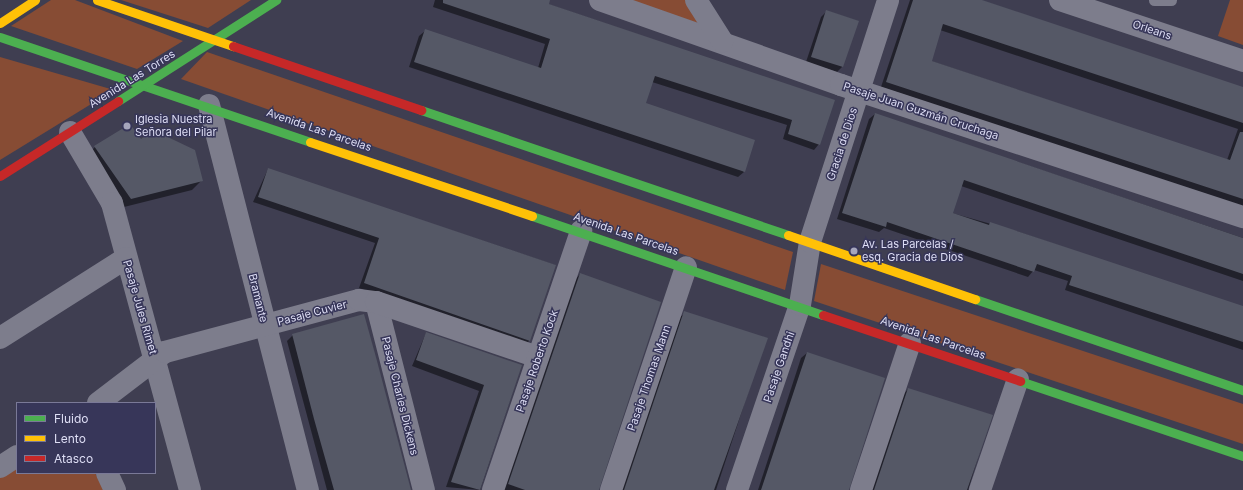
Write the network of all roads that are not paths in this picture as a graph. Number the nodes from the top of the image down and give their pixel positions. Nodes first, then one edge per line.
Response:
1 (36, 0) edge
2 (98, 0) edge
3 (276, 0) edge
4 (600, 0) edge
5 (696, 0) edge
6 (888, 0) edge
7 (1060, 0) edge
8 (1154, 0) edge
9 (1171, 0) edge
10 (0, 23) edge
11 (0, 37) edge
12 (214, 40) junction
13 (722, 41) junction
14 (1243, 61) edge
15 (147, 85) junction
16 (859, 90) junction
17 (209, 105) junction
18 (70, 132) junction
19 (0, 176) edge
20 (1243, 217) edge
21 (581, 231) junction
22 (810, 242) junction
23 (126, 258) junction
24 (686, 267) junction
25 (376, 302) junction
26 (800, 305) junction
27 (266, 325) junction
28 (0, 338) edge
29 (910, 343) junction
30 (538, 357) junction
31 (155, 362) junction
32 (1018, 379) junction
33 (1243, 390) edge
34 (99, 402) edge
35 (1243, 456) edge
36 (16, 457) edge
37 (0, 467) edge
38 (107, 474) edge
39 (115, 490) edge
40 (190, 490) edge
41 (308, 490) edge
42 (424, 490) edge
43 (493, 490) edge
44 (611, 490) edge
45 (737, 490) edge
46 (861, 490) edge
47 (980, 490) edge

1 - 10 street
2 - 12 street
3 - 12 street, Avenida Las Torres
4 - 13 street, Pasaje Juan Guzmán Cruchaga
5 - 13 street
6 - 16 street, Gracia de Dios
7 - 14 street, Orleans
8 - 9 lane
11 - 15 street, Avenida Las Parcelas
12 - 15 street, Avenida Las Torres
12 - 22 street
13 - 16 street, Pasaje Juan Guzmán Cruchaga
15 - 17 street, Avenida Las Parcelas
15 - 18 street, Avenida Las Torres
16 - 20 street, Pasaje Juan Guzmán Cruchaga
16 - 22 street, Gracia de Dios
17 - 21 street, Avenida Las Parcelas
17 - 27 street, Bramante
18 - 19 street, Avenida Las Torres
18 - 23 street, Pasaje Jules Rimet
21 - 24 street, Avenida Las Parcelas
21 - 30 street, Pasaje Roberto Kock
22 - 26 street, Pasaje Gandhi
22 - 33 street
23 - 28 street
23 - 31 street, Pasaje Jules Rimet
24 - 26 street, Avenida Las Parcelas
24 - 44 street, Pasaje Thomas Mann
25 - 27 street, Pasaje Cuvier
25 - 30 street, Pasaje Cuvier
25 - 42 street, Pasaje Charles Dickens
26 - 29 street, Avenida Las Parcelas
26 - 45 street, Pasaje Gandhi
27 - 31 street, Pasaje Cuvier
27 - 41 street, Bramante
29 - 32 street, Avenida Las Parcelas
29 - 46 street
30 - 43 street, Pasaje Roberto Kock
31 - 34 street, Pasaje Cuvier
31 - 40 street, Pasaje Jules Rimet
32 - 35 street, Avenida Las Parcelas
32 - 47 street
36 - 37 street
38 - 39 street

